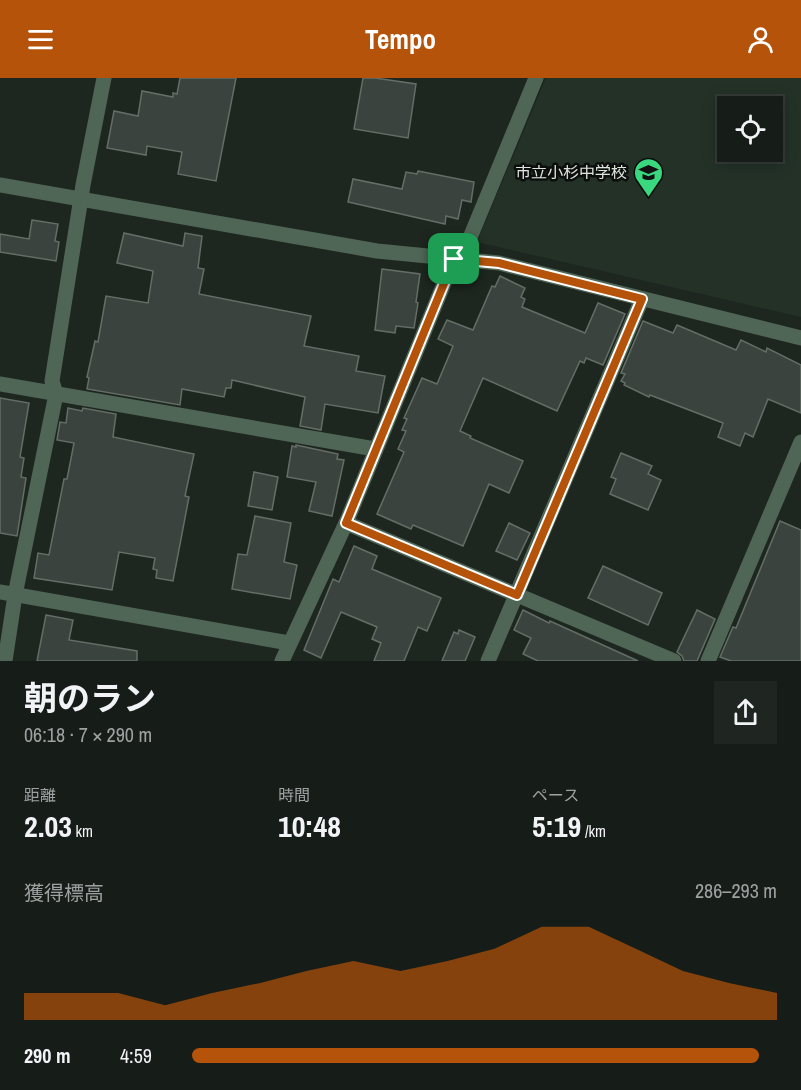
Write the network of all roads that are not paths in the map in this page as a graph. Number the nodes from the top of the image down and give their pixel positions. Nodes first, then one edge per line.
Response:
1 (104, 78) edge
2 (536, 78) edge
3 (0, 185) edge
4 (81, 200) junction
5 (454, 259) junction
6 (642, 299) junction
7 (801, 338) edge
8 (0, 384) edge
9 (56, 394) junction
10 (801, 442) edge
11 (375, 449) junction
12 (346, 523) junction
13 (7, 593) edge
14 (517, 595) junction
15 (289, 643) junction
16 (5, 661) edge
17 (282, 661) edge
18 (488, 661) edge
19 (674, 661) edge
20 (708, 661) edge

1 - 4 street
2 - 5 street
3 - 4 street
4 - 5 street
4 - 9 street
5 - 6 street
5 - 11 street
6 - 7 street
6 - 14 street
8 - 9 street
9 - 11 street
9 - 13 street
10 - 20 street
11 - 12 street
12 - 14 street
12 - 15 street
13 - 15 street
13 - 16 street
14 - 18 street
14 - 19 street
15 - 17 street

